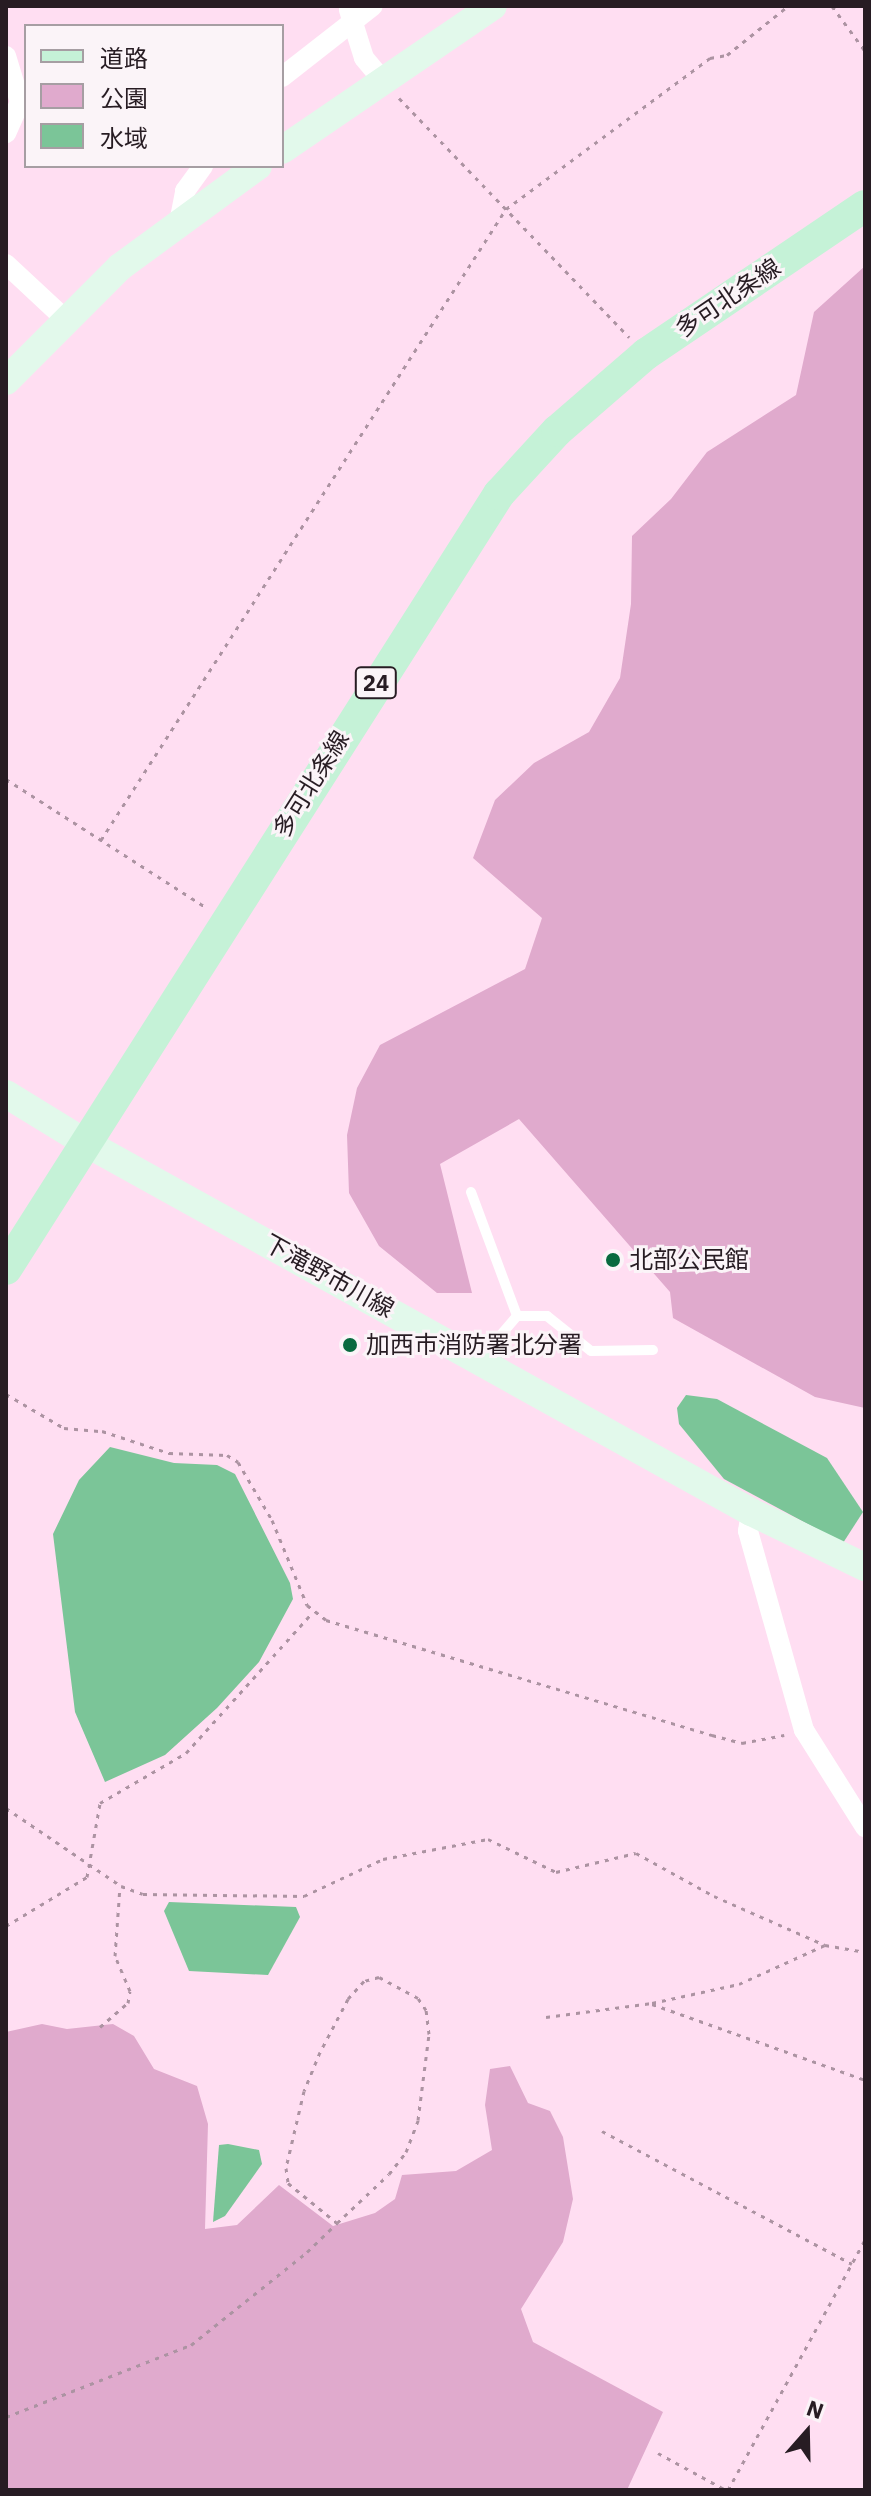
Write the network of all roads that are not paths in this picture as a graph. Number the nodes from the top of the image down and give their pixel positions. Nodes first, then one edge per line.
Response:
1 (373, 6) edge
2 (493, 6) edge
3 (349, 14) edge
4 (6, 56) edge
5 (284, 75) edge
6 (384, 82) junction
7 (12, 87) edge
8 (6, 133) edge
9 (284, 149) edge
10 (202, 168) edge
11 (255, 168) edge
12 (865, 206) edge
13 (179, 223) junction
14 (6, 264) edge
15 (66, 320) junction
16 (6, 381) edge
17 (6, 1094) edge
18 (86, 1143) junction
19 (471, 1192) dead end
20 (6, 1269) edge
21 (517, 1316) junction
22 (653, 1350) dead end
23 (480, 1360) junction
24 (751, 1512) junction
25 (865, 1567) edge
26 (865, 1827) edge

1 - 3 street
2 - 6 main road
3 - 5 street
3 - 6 street
4 - 7 street
6 - 9 main road
7 - 8 street
10 - 13 street
11 - 13 main road
12 - 18 main road, 多可北条線 / 24
13 - 15 main road
14 - 15 street
15 - 16 main road
17 - 18 main road, 下滝野市川線
18 - 20 main road, 多可北条線 / 24
18 - 23 main road, 下滝野市川線
19 - 21 lane
21 - 22 lane
21 - 23 lane
23 - 24 main road, 下滝野市川線
24 - 25 main road, 下滝野市川線
24 - 26 street

